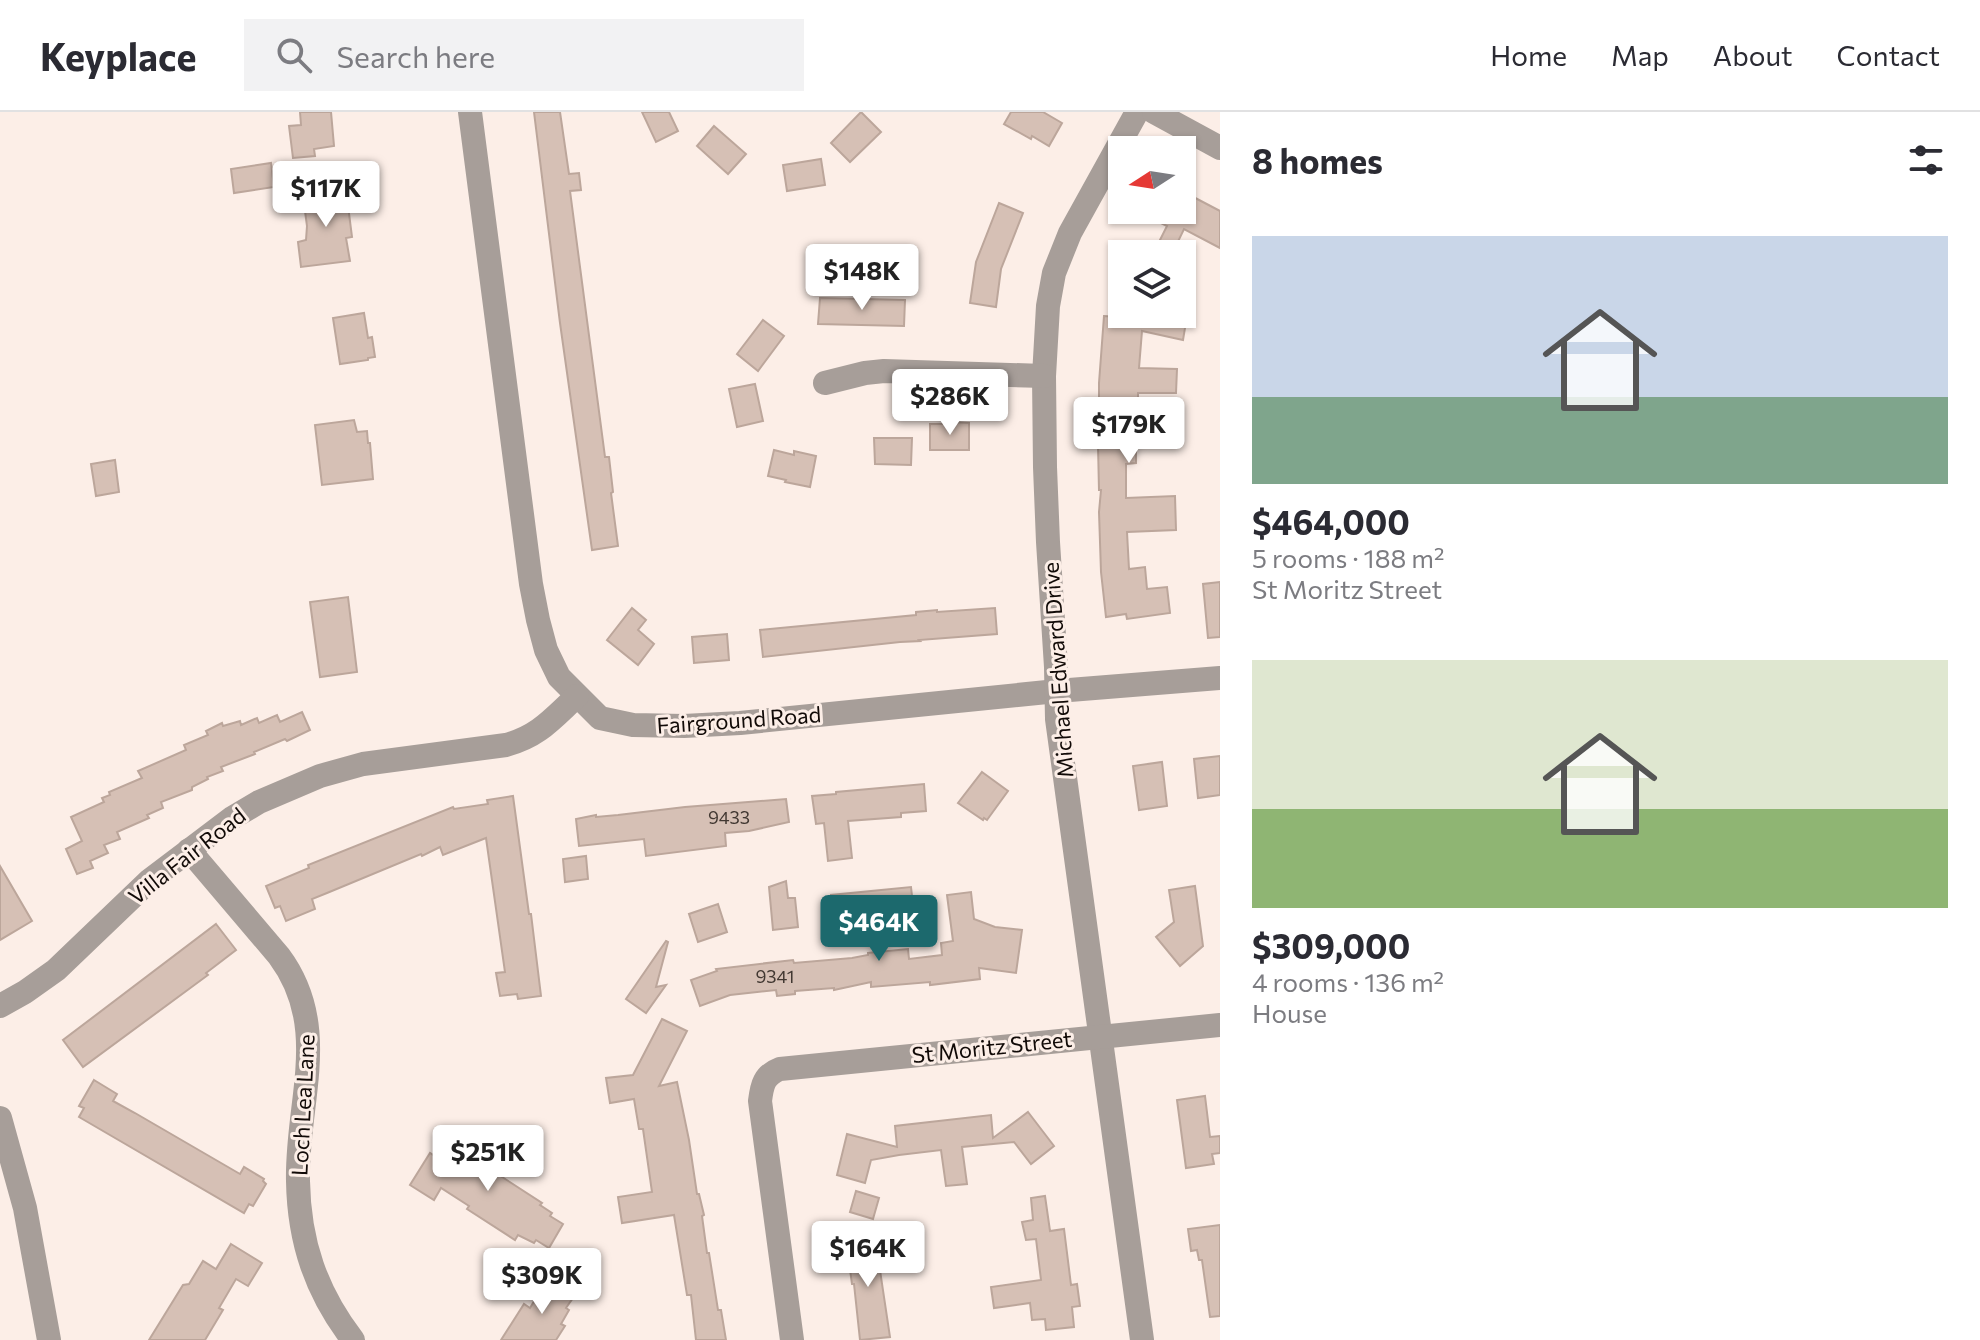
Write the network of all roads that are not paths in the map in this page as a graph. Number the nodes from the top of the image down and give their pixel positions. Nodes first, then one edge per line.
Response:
1 (470, 112) edge
2 (1137, 112) edge
3 (1154, 112) edge
4 (1220, 148) edge
5 (1044, 376) junction
6 (825, 383) dead end
7 (1220, 678) edge
8 (1057, 691) junction
9 (577, 696) junction
10 (189, 850) junction
11 (0, 1006) edge
12 (1220, 1025) edge
13 (1101, 1036) junction
14 (0, 1118) edge
15 (49, 1340) edge
16 (353, 1340) edge
17 (792, 1340) edge
18 (1142, 1340) edge

1 - 9 street, Fairground Road
2 - 5 street, Michael Edward Drive
3 - 4 street
5 - 6 street
5 - 8 street, Michael Edward Drive
7 - 8 street, Fairground Road
8 - 9 street, Fairground Road
8 - 13 street, Michael Edward Drive
9 - 10 street, Villa Fair Road
10 - 11 street, Villa Fair Road
10 - 16 street, Loch Lea Lane
12 - 13 street, St Moritz Street
13 - 17 street, St Moritz Street
13 - 18 street, Michael Edward Drive
14 - 15 street

